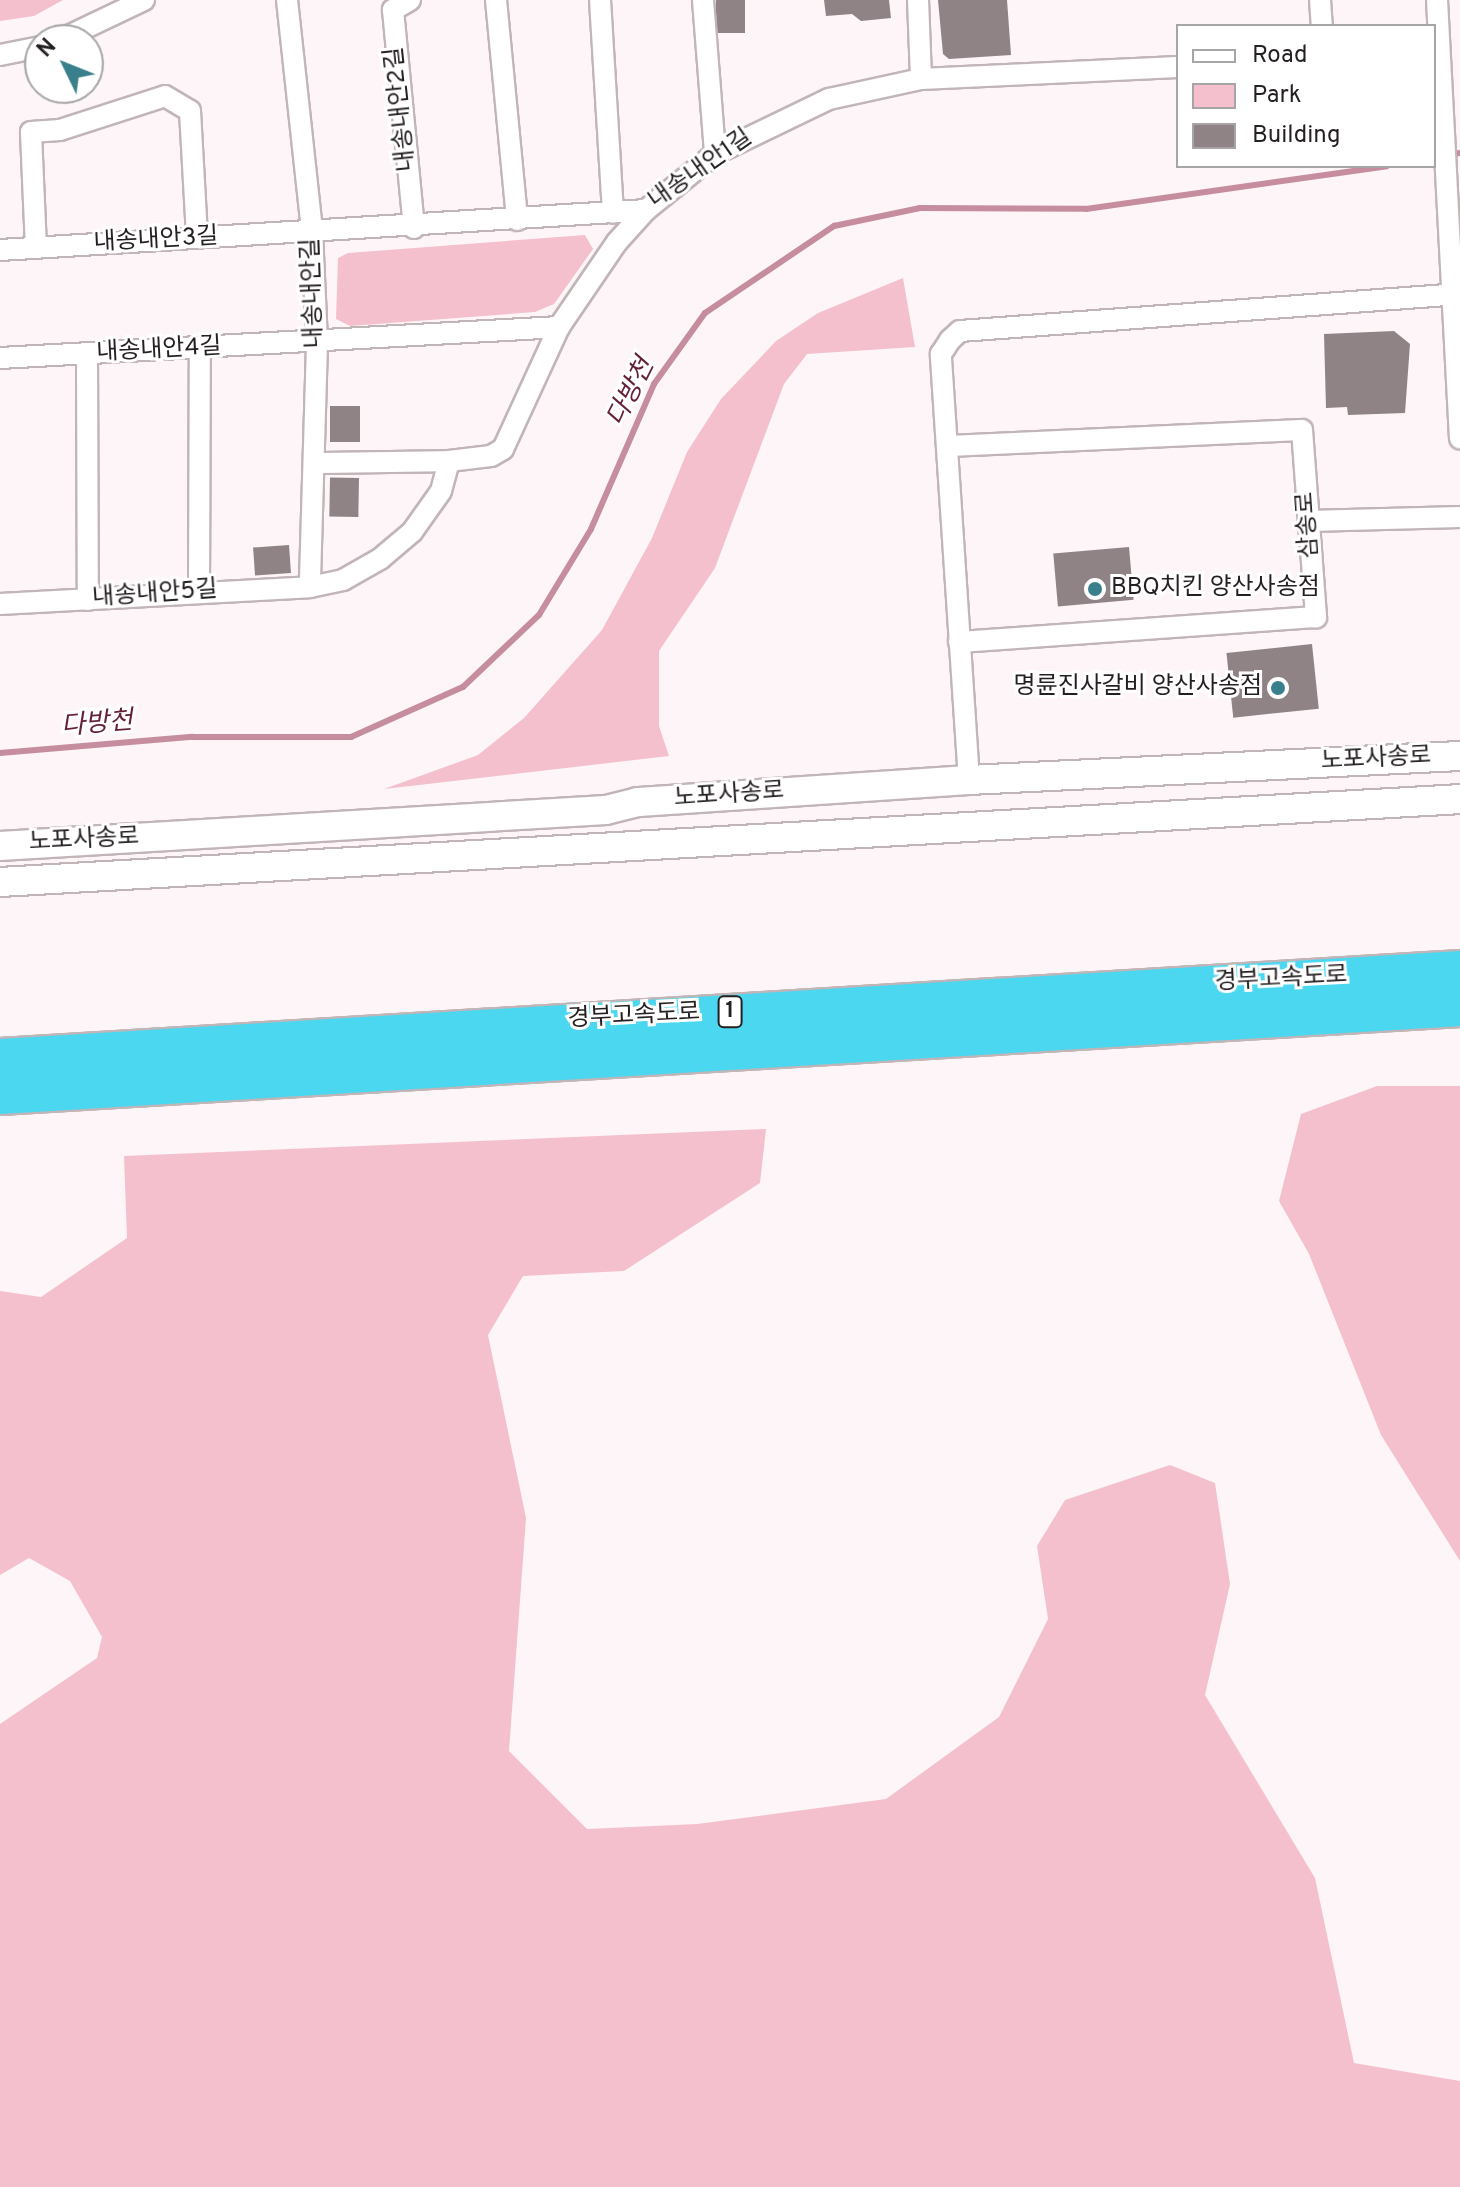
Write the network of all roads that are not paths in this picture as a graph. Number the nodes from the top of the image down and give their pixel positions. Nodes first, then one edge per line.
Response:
1 (144, 0) edge
2 (287, 0) edge
3 (410, 0) edge
4 (496, 0) edge
5 (600, 0) edge
6 (703, 0) edge
7 (918, 0) edge
8 (1320, 0) edge
9 (1437, 0) edge
10 (94, 24) edge
11 (1322, 24) edge
12 (24, 50) edge
13 (0, 55) edge
14 (1176, 67) edge
15 (921, 79) junction
16 (715, 154) junction
17 (646, 210) junction
18 (613, 213) junction
19 (517, 220) junction
20 (414, 228) junction
21 (312, 232) junction
22 (197, 238) junction
23 (36, 248) junction
24 (0, 250) edge
25 (1455, 295) edge
26 (559, 327) junction
27 (317, 344) junction
28 (200, 348) junction
29 (87, 356) junction
30 (0, 358) edge
31 (1460, 438) edge
32 (948, 446) junction
33 (449, 461) junction
34 (314, 463) junction
35 (1460, 517) edge
36 (1309, 521) junction
37 (310, 587) junction
38 (199, 592) junction
39 (88, 600) junction
40 (0, 604) edge
41 (959, 642) junction
42 (1460, 756) edge
43 (969, 780) junction
44 (1460, 799) edge
45 (0, 846) edge
46 (0, 882) edge
47 (1460, 970) edge
48 (1460, 1007) edge
49 (0, 1058) edge
50 (0, 1095) edge

1 - 10 street
2 - 21 street, 내송내안길
3 - 20 street, 내송내안2길
4 - 19 street
5 - 18 street
6 - 16 street
7 - 15 street
8 - 11 street
9 - 25 street
12 - 13 street
14 - 15 street, 내송내안1길
15 - 16 street, 내송내안1길
16 - 17 street, 내송내안1길
17 - 18 street, 내송내안1길
17 - 26 street
18 - 19 street, 내송내안1길
19 - 20 street, 내송내안1길
20 - 21 street, 내송내안1길
21 - 22 street, 내송내안3길
21 - 27 street, 내송내안길
22 - 23 street, 내송내안3길
22 - 23 street
23 - 24 street, 내송내안3길
25 - 31 street
25 - 32 street
26 - 27 street, 내송내안4길
26 - 33 street
27 - 28 street, 내송내안4길
27 - 34 street, 내송내안길
28 - 29 street, 내송내안4길
28 - 38 street
29 - 30 street, 내송내안4길
29 - 39 street
32 - 36 street, 삼송로
32 - 41 street
33 - 34 street
33 - 37 street, 내송내안5길
34 - 37 street, 내송내안길
35 - 36 street
36 - 41 street, 삼송로
37 - 38 street, 내송내안5길
38 - 39 street, 내송내안5길
39 - 40 street, 내송내안5길
41 - 43 street
42 - 43 main road, 노포사송로
43 - 45 main road, 노포사송로
44 - 46 main road, 노포사송로
47 - 49 highway, 경부고속도로 / 1
48 - 50 highway, 경부고속도로 / 1

